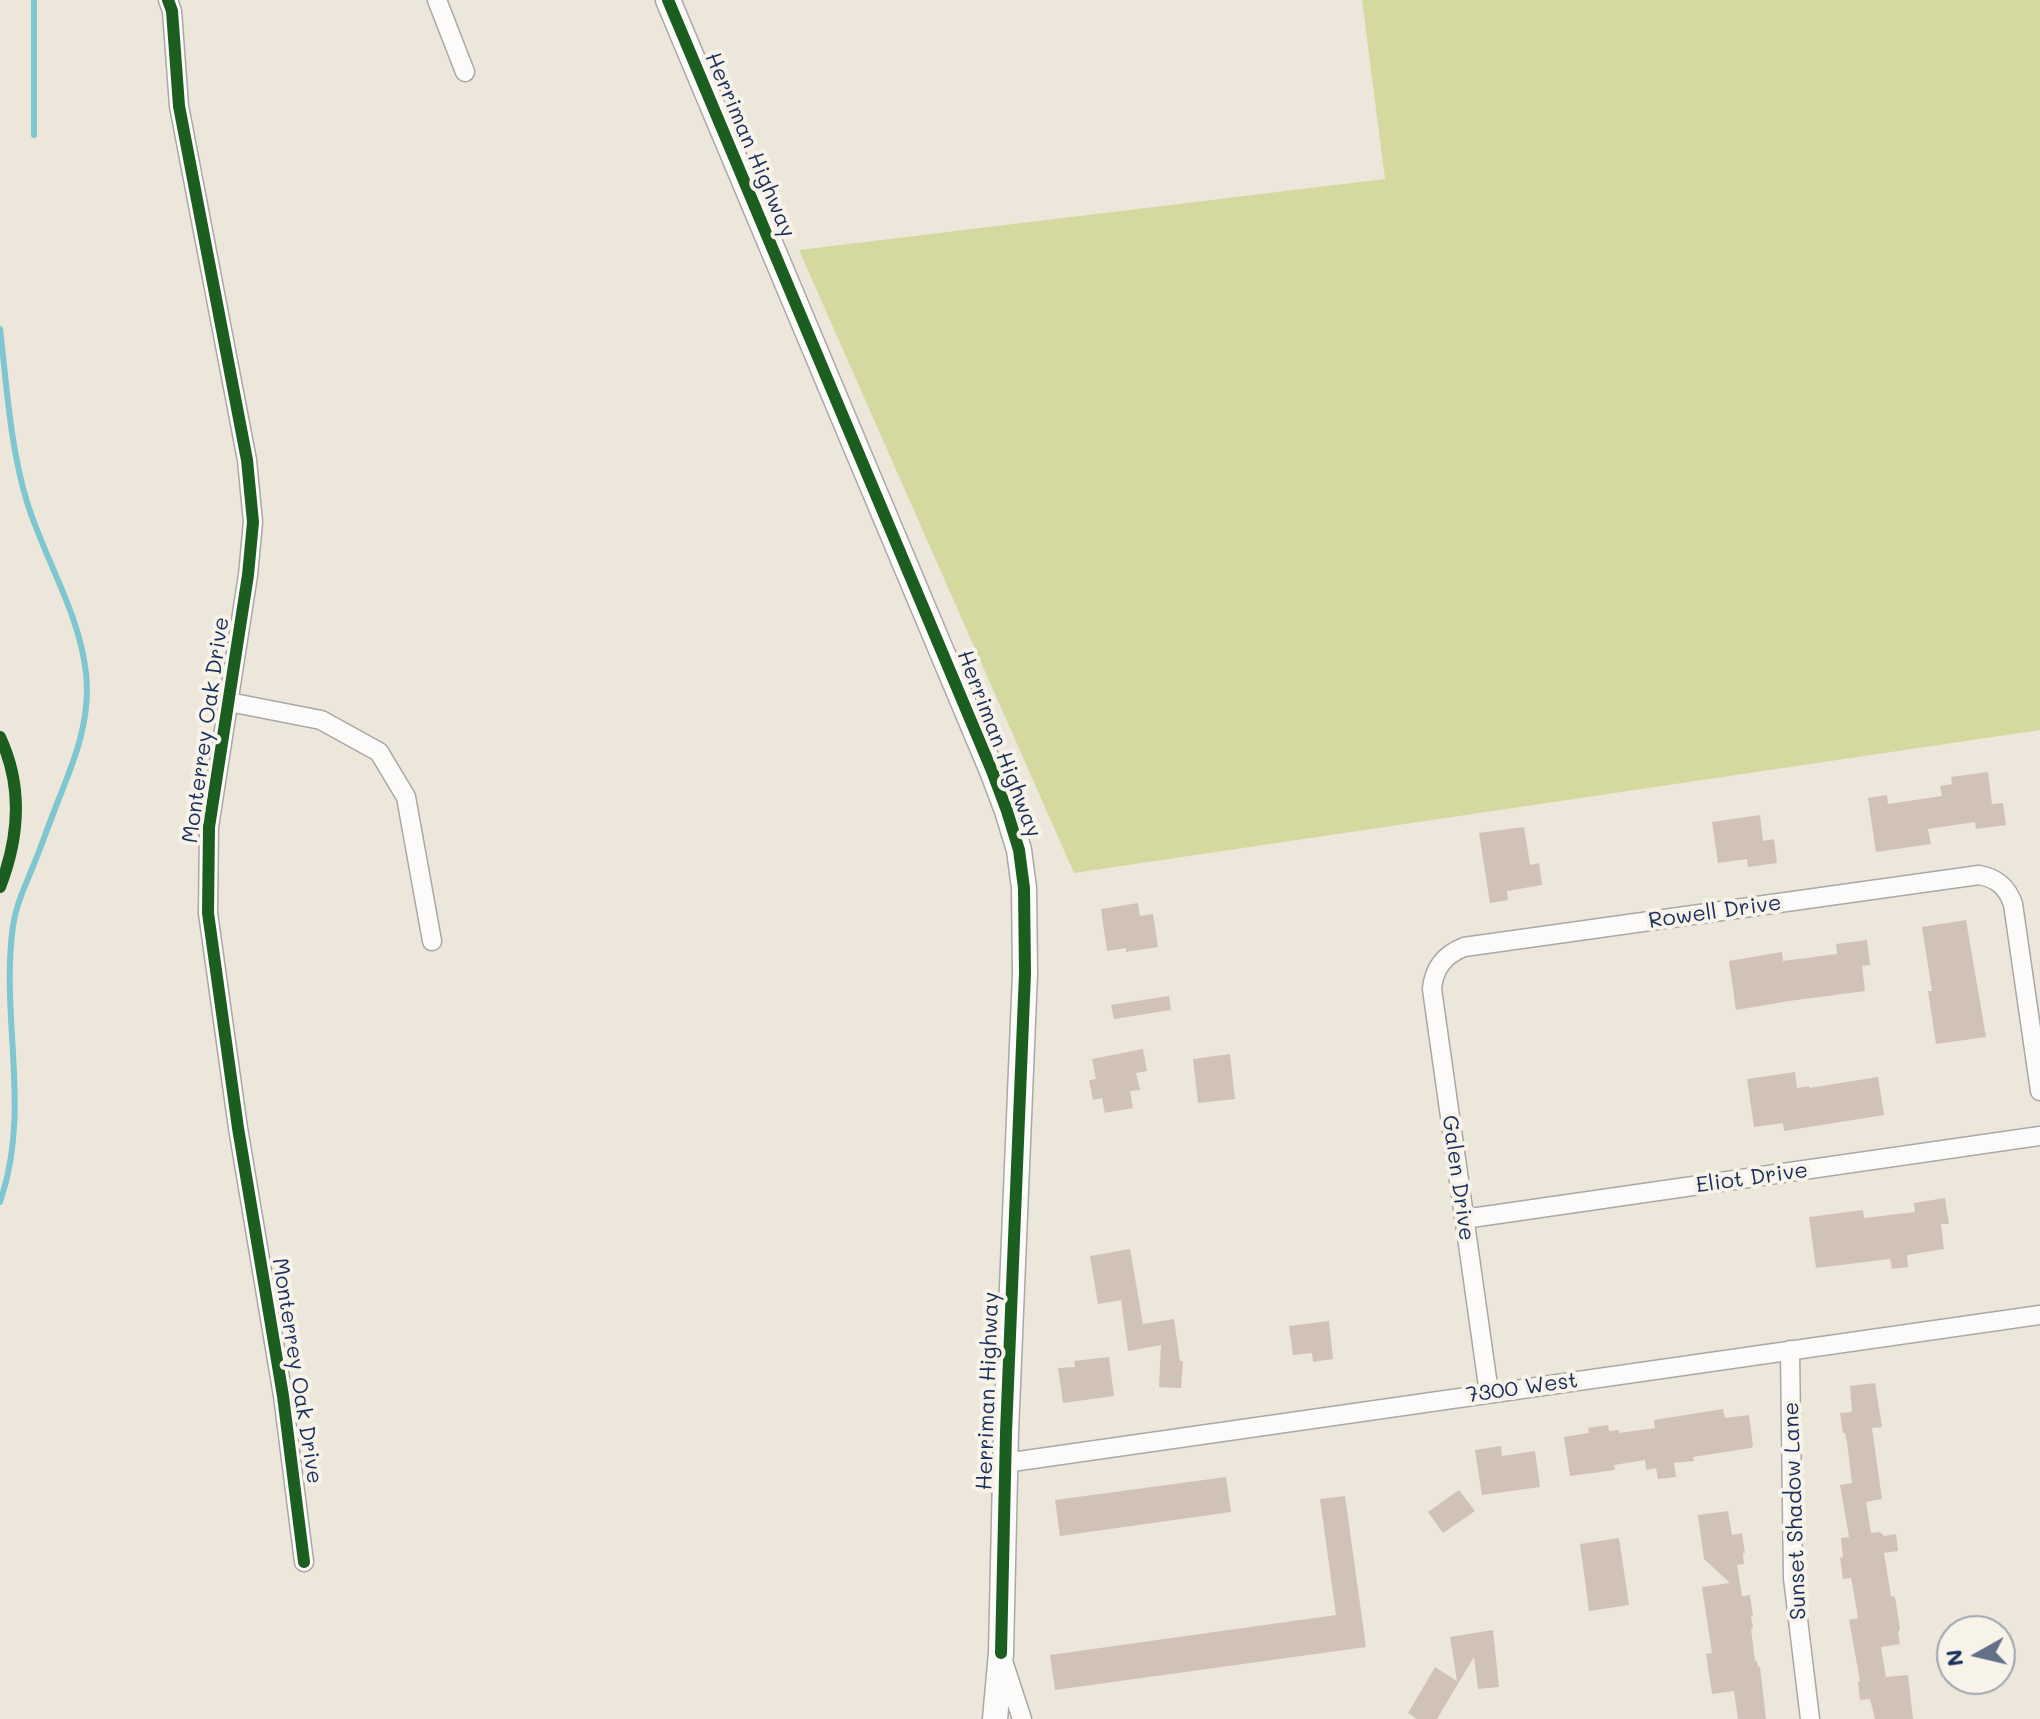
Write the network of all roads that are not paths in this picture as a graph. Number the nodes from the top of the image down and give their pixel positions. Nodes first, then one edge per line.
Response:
1 (168, 0) edge
2 (437, 0) edge
3 (668, 0) edge
4 (465, 72) dead end
5 (229, 702) junction
6 (432, 941) dead end
7 (1439, 964) joint
8 (2040, 1091) edge
9 (2040, 1136) edge
10 (1464, 1219) junction
11 (2040, 1315) edge
12 (1790, 1350) junction
13 (1489, 1393) junction
14 (1005, 1463) junction
15 (304, 1562) dead end
16 (1001, 1653) junction
17 (995, 1719) edge
18 (1022, 1719) edge
19 (1810, 1719) edge

1 - 5 street, Monterrey Oak Drive
2 - 4 street
3 - 14 main road, Herriman Highway
5 - 6 street
5 - 15 street, Monterrey Oak Drive
7 - 8 street, Rowell Drive
7 - 10 street, Galen Drive
9 - 10 street, Eliot Drive
10 - 13 street, Galen Drive
11 - 12 street, 7300 West
12 - 13 street, 7300 West
12 - 19 street, Sunset Shadow Lane
13 - 14 street, 7300 West
14 - 16 main road, Herriman Highway
16 - 17 main road, Herriman Highway
16 - 18 street

